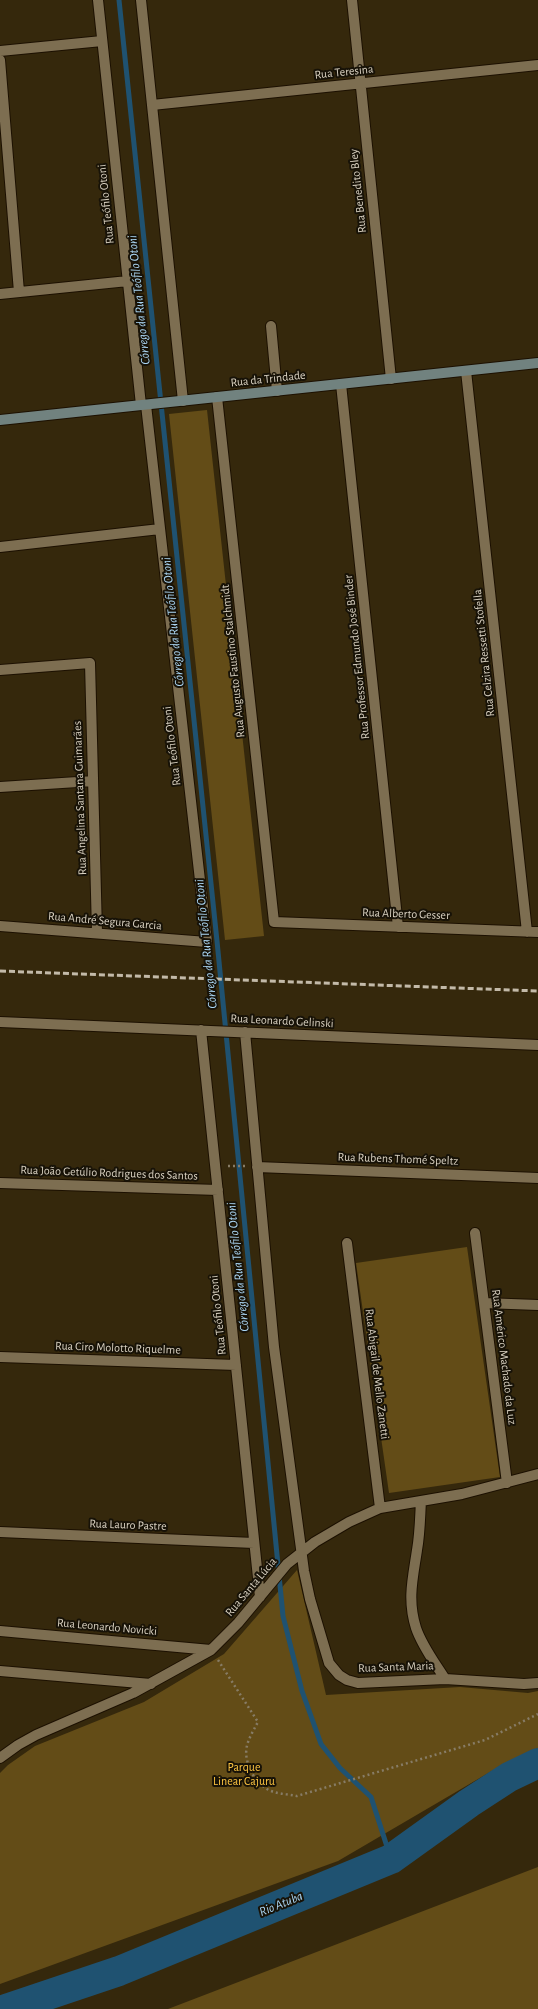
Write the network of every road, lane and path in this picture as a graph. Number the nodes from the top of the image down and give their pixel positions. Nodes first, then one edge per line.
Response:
1 (98, 0) edge
2 (141, 0) edge
3 (352, 0) edge
4 (102, 41) junction
5 (0, 51) edge
6 (0, 60) edge
7 (538, 65) edge
8 (360, 84) junction
9 (152, 105) junction
10 (128, 281) junction
11 (20, 292) junction
12 (0, 294) edge
13 (271, 326) dead end
14 (538, 363) edge
15 (466, 371) junction
16 (391, 379) junction
17 (341, 384) junction
18 (278, 391) junction
19 (218, 397) junction
20 (183, 401) junction
21 (144, 405) junction
22 (0, 420) edge
23 (160, 529) junction
24 (0, 547) edge
25 (0, 670) edge
26 (93, 781) junction
27 (0, 787) edge
28 (274, 922) joint
29 (0, 926) edge
30 (398, 927) junction
31 (97, 932) junction
32 (527, 932) junction
33 (538, 932) edge
34 (207, 942) joint
35 (0, 1022) edge
36 (205, 1030) junction
37 (245, 1032) junction
38 (538, 1045) edge
39 (215, 1165) junction
40 (257, 1167) junction
41 (538, 1178) edge
42 (0, 1183) edge
43 (218, 1190) junction
44 (475, 1233) dead end
45 (347, 1243) dead end
46 (484, 1303) junction
47 (538, 1305) edge
48 (0, 1357) edge
49 (236, 1365) junction
50 (538, 1474) edge
51 (507, 1483) junction
52 (421, 1501) junction
53 (380, 1508) junction
54 (0, 1532) edge
55 (254, 1543) junction
56 (302, 1551) junction
57 (260, 1597) junction
58 (0, 1631) edge
59 (211, 1650) junction
60 (0, 1671) edge
61 (445, 1679) junction
62 (538, 1683) edge
63 (151, 1684) junction
64 (538, 1714) edge
65 (0, 1758) edge

1 - 4 street, Rua Teófilo Otoni
2 - 9 street
3 - 8 street, Rua Benedito Bley
4 - 5 street
4 - 10 street, Rua Teófilo Otoni
6 - 11 street
7 - 8 street, Rua Teresina
8 - 9 street, Rua Teresina
8 - 16 street, Rua Benedito Bley
9 - 20 street
10 - 11 street
10 - 21 street, Rua Teófilo Otoni
11 - 12 street
13 - 18 street
14 - 15 main road, Rua da Trindade
15 - 16 main road, Rua da Trindade
15 - 32 street, Rua Celzira Ressetti Stofella
16 - 17 main road, Rua da Trindade
17 - 18 main road, Rua da Trindade
17 - 30 street, Rua Professor Edmundo José Binder
18 - 19 main road, Rua da Trindade
19 - 20 main road, Rua da Trindade
19 - 28 street, Rua Augusto Faustino Stalchmidt
20 - 21 main road, Rua da Trindade
21 - 22 main road, Rua da Trindade
21 - 23 street, Rua Teófilo Otoni
23 - 24 street
23 - 34 street, Rua Teófilo Otoni
25 - 26 street, Rua Angelina Santana Guimarães
26 - 27 street
26 - 31 street, Rua Angelina Santana Guimarães
28 - 30 street, Rua Alberto Gesser
29 - 31 street, Rua André Segura Garcia
30 - 32 street, Rua Alberto Gesser
31 - 34 street, Rua André Segura Garcia
32 - 33 street, Rua Alberto Gesser
35 - 36 street, Rua Leonardo Gelinski
36 - 37 street, Rua Leonardo Gelinski
36 - 39 street, Rua Teófilo Otoni
37 - 38 street, Rua Leonardo Gelinski
37 - 40 street
39 - 40 path
39 - 43 street, Rua Teófilo Otoni
40 - 41 street, Rua Rubens Thomé Speltz
40 - 56 street
42 - 43 street, Rua João Getúlio Rodrigues dos Santos
43 - 49 street, Rua Teófilo Otoni
44 - 46 street, Rua Américo Machado da Luz
45 - 53 street, Rua Abigail de Mello Zanetti
46 - 47 street
46 - 51 street, Rua Américo Machado da Luz
48 - 49 street, Rua Ciro Molotto Riquelme
49 - 55 street, Rua Teófilo Otoni
50 - 51 street, Rua Santa Lúcia
51 - 52 street, Rua Santa Lúcia
52 - 53 street, Rua Santa Lúcia
52 - 61 street
53 - 56 street, Rua Santa Lúcia
54 - 55 street, Rua Lauro Pastre
55 - 57 street, Rua Teófilo Otoni
56 - 57 street, Rua Santa Lúcia
56 - 61 street, Rua Santa Maria
57 - 59 street, Rua Santa Lúcia
58 - 59 street, Rua Leonardo Novicki
59 - 63 street, Rua Santa Lúcia
59 - 64 path
60 - 63 street
61 - 62 street, Rua Santa Maria
63 - 65 street, Rua Santa Lúcia

